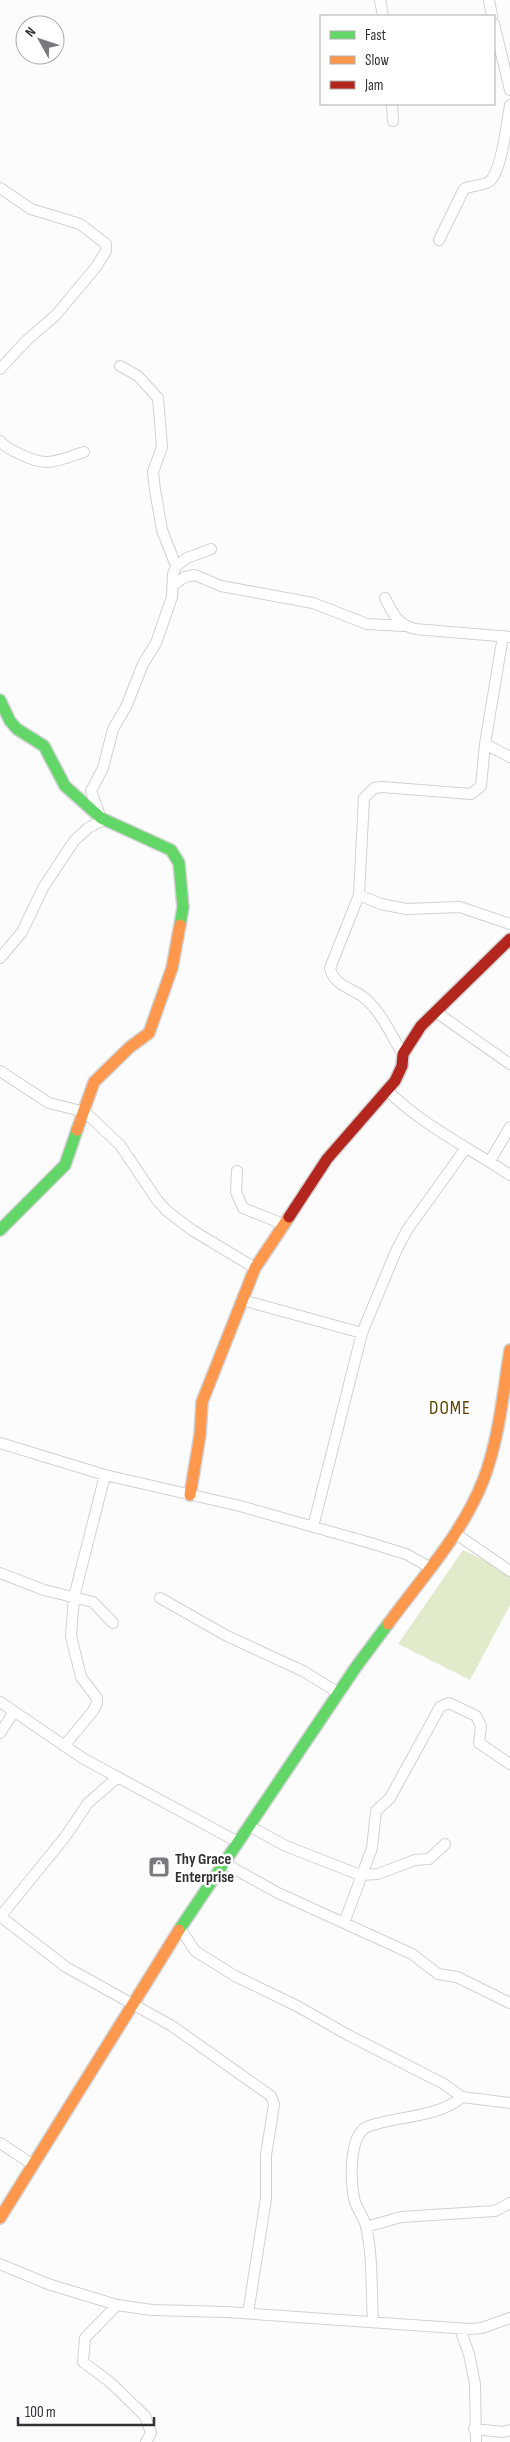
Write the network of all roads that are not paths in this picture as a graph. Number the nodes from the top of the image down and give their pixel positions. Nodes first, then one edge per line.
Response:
1 (380, 0) edge
2 (489, 0) edge
3 (382, 15) edge
4 (492, 15) edge
5 (495, 28) edge
6 (510, 90) edge
7 (392, 105) edge
8 (510, 105) edge
9 (393, 120) dead end
10 (0, 189) edge
11 (439, 240) dead end
12 (120, 366) dead end
13 (0, 369) edge
14 (0, 441) edge
15 (84, 452) dead end
16 (211, 549) dead end
17 (176, 566) junction
18 (173, 585) junction
19 (385, 598) dead end
20 (404, 626) junction
21 (506, 637) edge
22 (0, 700) edge
23 (485, 744) junction
24 (510, 757) edge
25 (102, 819) junction
26 (359, 895) junction
27 (510, 924) edge
28 (510, 939) edge
29 (0, 958) edge
30 (436, 1012) junction
31 (403, 1054) junction
32 (510, 1064) edge
33 (0, 1071) edge
34 (386, 1090) junction
35 (85, 1112) junction
36 (510, 1127) edge
37 (466, 1148) junction
38 (490, 1161) junction
39 (237, 1171) dead end
40 (510, 1175) edge
41 (282, 1224) junction
42 (0, 1230) edge
43 (255, 1268) junction
44 (242, 1300) junction
45 (362, 1333) junction
46 (510, 1350) edge
47 (0, 1443) edge
48 (105, 1476) junction
49 (190, 1495) junction
50 (313, 1527) junction
51 (456, 1534) junction
52 (431, 1568) junction
53 (510, 1571) edge
54 (0, 1573) edge
55 (74, 1597) junction
56 (160, 1598) dead end
57 (114, 1624) dead end
58 (339, 1693) junction
59 (0, 1702) edge
60 (14, 1712) junction
61 (0, 1733) edge
62 (64, 1746) junction
63 (510, 1764) edge
64 (118, 1777) junction
65 (249, 1826) junction
66 (238, 1842) junction
67 (445, 1844) dead end
68 (224, 1863) junction
69 (360, 1875) junction
70 (0, 1917) edge
71 (344, 1923) junction
72 (180, 1928) junction
73 (132, 2003) junction
74 (510, 2003) edge
75 (462, 2097) junction
76 (510, 2103) edge
77 (0, 2142) edge
78 (32, 2164) junction
79 (510, 2203) edge
80 (0, 2218) edge
81 (366, 2227) junction
82 (0, 2264) edge
83 (117, 2306) junction
84 (248, 2313) junction
85 (510, 2318) edge
86 (373, 2321) junction
87 (460, 2329) junction
88 (474, 2429) junction
89 (510, 2430) edge
90 (146, 2442) edge
91 (476, 2442) edge

1 - 3 street
2 - 4 street
5 - 6 street
7 - 9 street
8 - 11 street
10 - 13 street
12 - 17 street
14 - 15 street
16 - 17 street
17 - 18 street
18 - 20 street
18 - 25 street
19 - 20 street
20 - 21 street
21 - 23 street
22 - 25 street
23 - 24 street
23 - 26 street
25 - 29 street
25 - 35 street
26 - 27 street
26 - 31 street
28 - 30 street
30 - 31 street
30 - 32 street
31 - 34 street
33 - 35 street
34 - 37 street
34 - 41 street
35 - 42 street
35 - 43 street
36 - 38 street
37 - 38 street
37 - 45 street
38 - 40 street
39 - 41 street
41 - 43 street
43 - 44 street
44 - 45 street
44 - 49 street
45 - 50 street
46 - 51 street
47 - 48 street
48 - 49 street
48 - 55 street
49 - 50 street
50 - 52 street
51 - 52 street
51 - 53 street
52 - 58 street
54 - 55 street
55 - 57 street
55 - 62 street
56 - 58 street
58 - 65 street
59 - 60 street
60 - 61 street
60 - 62 street
62 - 64 street
63 - 69 street
64 - 66 street
64 - 70 street
65 - 66 street
65 - 69 street
66 - 68 street
67 - 69 street
68 - 71 street
68 - 72 street
69 - 71 street
70 - 73 street
71 - 74 street
72 - 73 street
72 - 75 street
73 - 78 street
73 - 84 street
75 - 76 street
75 - 81 street
77 - 78 street
78 - 80 street
79 - 81 street
81 - 86 street
82 - 83 street
83 - 84 street
83 - 90 street
84 - 86 street
85 - 87 street
86 - 87 street
87 - 88 street
88 - 89 street
88 - 91 street

